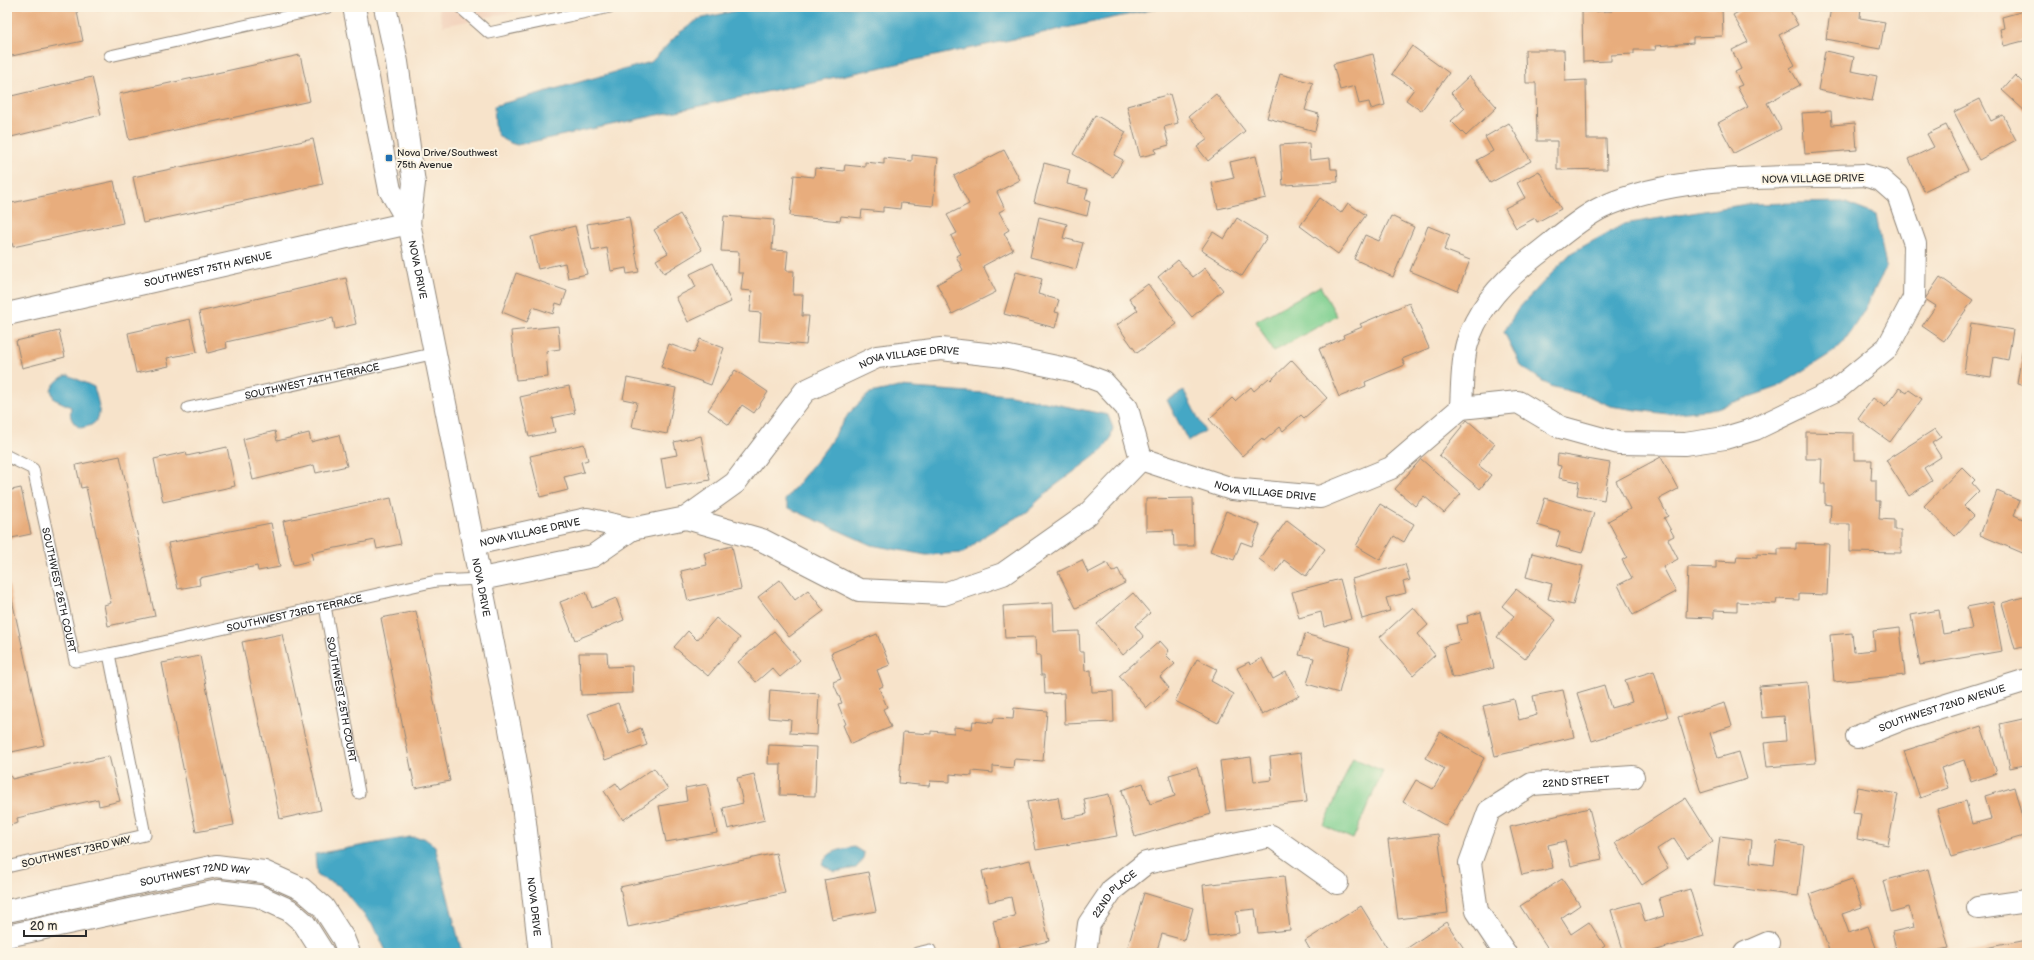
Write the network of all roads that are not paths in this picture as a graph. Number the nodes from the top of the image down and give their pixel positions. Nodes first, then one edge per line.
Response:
1 (329, 7) edge
2 (354, 7) edge
3 (385, 7) edge
4 (462, 7) edge
5 (610, 7) edge
6 (110, 56) dead end
7 (409, 223) junction
8 (7, 314) edge
9 (436, 353) junction
10 (188, 408) dead end
11 (1461, 408) junction
12 (7, 456) edge
13 (1141, 459) junction
14 (686, 518) junction
15 (632, 529) junction
16 (474, 544) junction
17 (481, 579) junction
18 (325, 606) junction
19 (109, 654) junction
20 (2027, 680) edge
21 (1857, 737) dead end
22 (1633, 777) dead end
23 (359, 793) dead end
24 (7, 867) edge
25 (1337, 883) dead end
26 (2027, 901) edge
27 (1978, 908) dead end
28 (7, 911) edge
29 (7, 936) edge
30 (1768, 943) dead end
31 (930, 952) edge
32 (323, 953) edge
33 (349, 953) edge
34 (540, 953) edge
35 (917, 953) edge
36 (1085, 953) edge
37 (1505, 953) edge
38 (1746, 953) edge

1 - 6 lane
2 - 7 street, NOVA DRIVE
3 - 7 street, NOVA DRIVE
4 - 5 lane
7 - 8 street, SOUTHWEST 75TH AVENUE
7 - 9 street, NOVA DRIVE
9 - 10 lane, SOUTHWEST 74TH TERRACE
9 - 16 street, NOVA DRIVE
11 - 11 street, NOVA VILLAGE DRIVE
11 - 13 street, NOVA VILLAGE DRIVE
12 - 19 lane, SOUTHWEST 26TH COURT
13 - 14 street, NOVA VILLAGE DRIVE
13 - 14 street, NOVA VILLAGE DRIVE
14 - 15 street, NOVA VILLAGE DRIVE
15 - 16 street, NOVA VILLAGE DRIVE
15 - 17 street, NOVA VILLAGE DRIVE
16 - 17 street, NOVA DRIVE
17 - 18 lane, SOUTHWEST 73RD TERRACE
17 - 34 street, NOVA DRIVE
18 - 19 lane, SOUTHWEST 73RD TERRACE
18 - 23 lane, SOUTHWEST 25TH COURT
19 - 24 lane, SOUTHWEST 73RD WAY
20 - 21 street, SOUTHWEST 72ND AVENUE
22 - 37 street, 22ND STREET
25 - 36 street, 22ND PLACE
26 - 27 street
28 - 33 street, SOUTHWEST 72ND WAY
29 - 32 street, SOUTHWEST 72ND WAY
30 - 38 street
31 - 35 lane

